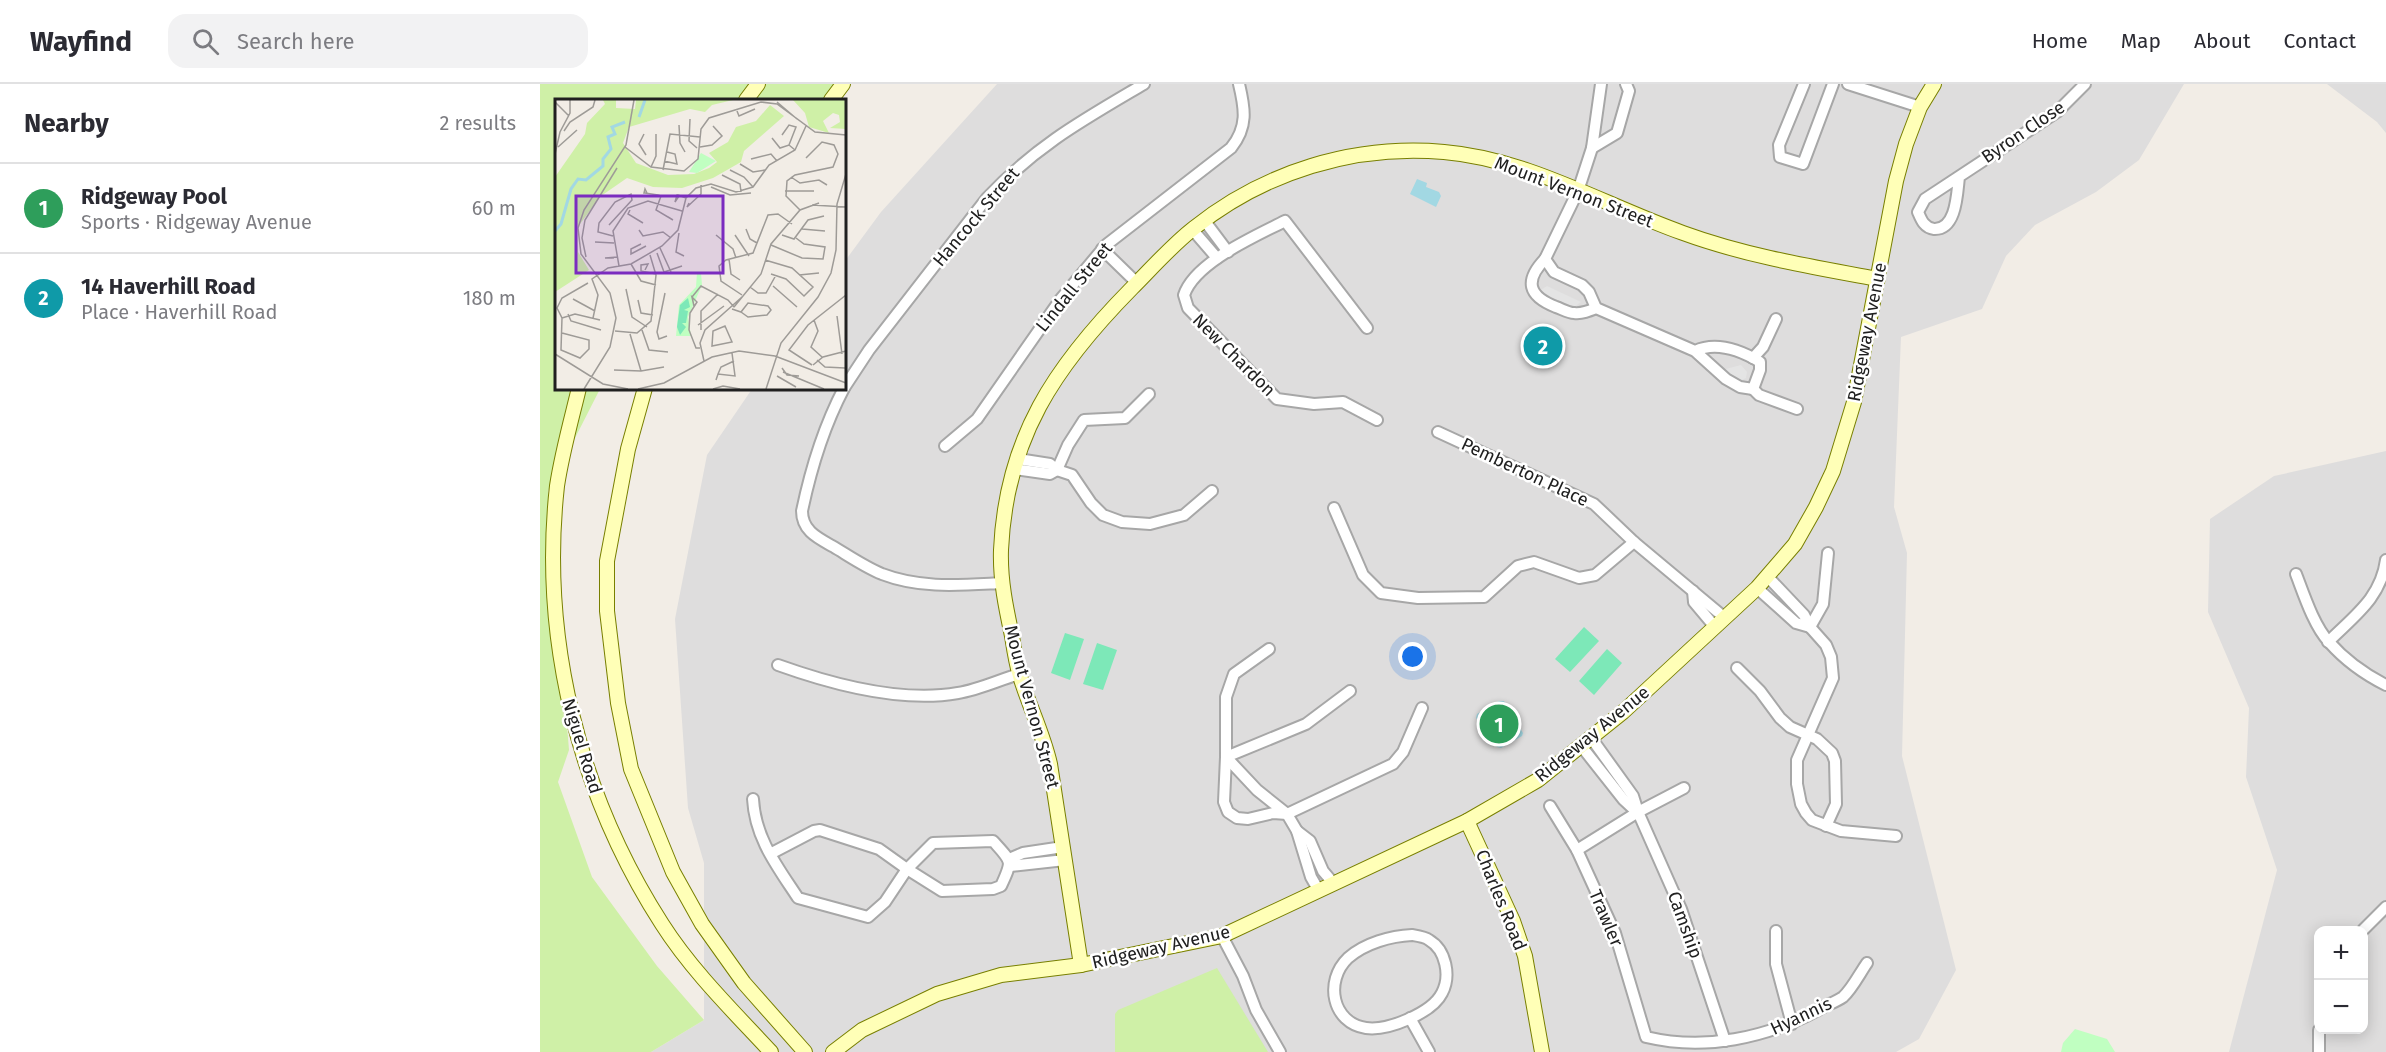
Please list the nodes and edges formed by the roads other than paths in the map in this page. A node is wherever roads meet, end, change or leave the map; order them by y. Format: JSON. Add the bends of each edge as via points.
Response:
{"nodes":[{"id":1,"x":758,"y":84,"type":"edge"},
{"id":2,"x":843,"y":84,"type":"edge"},
{"id":3,"x":1144,"y":84,"type":"edge"},
{"id":4,"x":1239,"y":84,"type":"edge"},
{"id":5,"x":1602,"y":84,"type":"edge"},
{"id":6,"x":1626,"y":84,"type":"edge"},
{"id":7,"x":1804,"y":84,"type":"edge"},
{"id":8,"x":1833,"y":84,"type":"edge"},
{"id":9,"x":1848,"y":84,"type":"edge"},
{"id":10,"x":1934,"y":84,"type":"edge"},
{"id":11,"x":2085,"y":84,"type":"edge"},
{"id":12,"x":747,"y":99,"type":"edge"},
{"id":13,"x":832,"y":99,"type":"edge"},
{"id":14,"x":1920,"y":107,"type":"junction"},
{"id":15,"x":1592,"y":148,"type":"junction"},
{"id":16,"x":1959,"y":177,"type":"junction"},
{"id":17,"x":1578,"y":191,"type":"junction"},
{"id":18,"x":1204,"y":220,"type":"junction"},
{"id":19,"x":1192,"y":229,"type":"junction"},
{"id":20,"x":1102,"y":249,"type":"junction"},
{"id":21,"x":1228,"y":252,"type":"junction"},
{"id":22,"x":1217,"y":258,"type":"junction"},
{"id":23,"x":1545,"y":259,"type":"junction"},
{"id":24,"x":1878,"y":279,"type":"junction"},
{"id":25,"x":1137,"y":283,"type":"junction"},
{"id":26,"x":1596,"y":308,"type":"junction"},
{"id":27,"x":1776,"y":319,"type":"dead end"},
{"id":28,"x":1367,"y":328,"type":"dead end"},
{"id":29,"x":1695,"y":351,"type":"junction"},
{"id":30,"x":1753,"y":358,"type":"junction"},
{"id":31,"x":846,"y":385,"type":"edge"},
{"id":32,"x":1753,"y":389,"type":"junction"},
{"id":33,"x":579,"y":390,"type":"edge"},
{"id":34,"x":644,"y":390,"type":"edge"},
{"id":35,"x":843,"y":390,"type":"edge"},
{"id":36,"x":1149,"y":394,"type":"dead end"},
{"id":37,"x":1797,"y":409,"type":"dead end"},
{"id":38,"x":1377,"y":420,"type":"dead end"},
{"id":39,"x":1438,"y":432,"type":"dead end"},
{"id":40,"x":945,"y":447,"type":"dead end"},
{"id":41,"x":1016,"y":464,"type":"junction"},
{"id":42,"x":1057,"y":470,"type":"junction"},
{"id":43,"x":1212,"y":491,"type":"dead end"},
{"id":44,"x":1334,"y":508,"type":"dead end"},
{"id":45,"x":1634,"y":542,"type":"junction"},
{"id":46,"x":1828,"y":553,"type":"dead end"},
{"id":47,"x":2386,"y":560,"type":"edge"},
{"id":48,"x":2296,"y":574,"type":"dead end"},
{"id":49,"x":1767,"y":576,"type":"junction"},
{"id":50,"x":1002,"y":583,"type":"junction"},
{"id":51,"x":1757,"y":588,"type":"junction"},
{"id":52,"x":1720,"y":623,"type":"junction"},
{"id":53,"x":1810,"y":627,"type":"junction"},
{"id":54,"x":2328,"y":642,"type":"junction"},
{"id":55,"x":1269,"y":650,"type":"dead end"},
{"id":56,"x":778,"y":665,"type":"dead end"},
{"id":57,"x":1737,"y":668,"type":"dead end"},
{"id":58,"x":1019,"y":674,"type":"junction"},
{"id":59,"x":2386,"y":685,"type":"edge"},
{"id":60,"x":1350,"y":691,"type":"dead end"},
{"id":61,"x":1422,"y":708,"type":"dead end"},
{"id":62,"x":1808,"y":736,"type":"junction"},
{"id":63,"x":1587,"y":743,"type":"junction"},
{"id":64,"x":1226,"y":757,"type":"junction"},
{"id":65,"x":1684,"y":788,"type":"dead end"},
{"id":66,"x":753,"y":799,"type":"dead end"},
{"id":67,"x":1550,"y":806,"type":"dead end"},
{"id":68,"x":1638,"y":812,"type":"junction"},
{"id":69,"x":1287,"y":814,"type":"junction"},
{"id":70,"x":1467,"y":820,"type":"junction"},
{"id":71,"x":1826,"y":826,"type":"junction"},
{"id":72,"x":1297,"y":831,"type":"junction"},
{"id":73,"x":1896,"y":836,"type":"dead end"},
{"id":74,"x":1577,"y":850,"type":"junction"},
{"id":75,"x":1064,"y":853,"type":"junction"},
{"id":76,"x":770,"y":854,"type":"junction"},
{"id":77,"x":1010,"y":862,"type":"junction"},
{"id":78,"x":907,"y":870,"type":"junction"},
{"id":79,"x":1334,"y":884,"type":"junction"},
{"id":80,"x":1319,"y":891,"type":"junction"},
{"id":81,"x":2386,"y":907,"type":"edge"},
{"id":82,"x":2367,"y":926,"type":"edge"},
{"id":83,"x":1776,"y":931,"type":"dead end"},
{"id":84,"x":1222,"y":936,"type":"junction"},
{"id":85,"x":1867,"y":963,"type":"dead end"},
{"id":86,"x":1081,"y":965,"type":"junction"},
{"id":87,"x":1410,"y":1018,"type":"junction"},
{"id":88,"x":1792,"y":1024,"type":"junction"},
{"id":89,"x":2319,"y":1034,"type":"edge"},
{"id":90,"x":1646,"y":1037,"type":"joint"},
{"id":91,"x":1725,"y":1041,"type":"junction"},
{"id":92,"x":771,"y":1052,"type":"edge"},
{"id":93,"x":805,"y":1052,"type":"edge"},
{"id":94,"x":833,"y":1052,"type":"edge"},
{"id":95,"x":1280,"y":1052,"type":"edge"},
{"id":96,"x":1429,"y":1052,"type":"edge"},
{"id":97,"x":1542,"y":1052,"type":"edge"},
{"id":98,"x":2319,"y":1052,"type":"edge"}],
"edges":[{"from":1,"to":12,"type":"street"},
{"from":2,"to":13,"type":"street"},
{"from":3,"to":31,"type":"street","name":"Hancock Street","via":[[1058,135],[1007,177],[869,350]]},
{"from":4,"to":20,"type":"street","name":"Lindall Street","via":[[1244,123],[1231,148]]},
{"from":5,"to":15,"type":"street"},
{"from":6,"to":15,"type":"street","via":[[1629,91],[1617,133]]},
{"from":7,"to":8,"type":"street","via":[[1779,145],[1780,157],[1803,164]]},
{"from":9,"to":14,"type":"street"},
{"from":10,"to":14,"type":"street","name":"Ridgeway Avenue"},
{"from":11,"to":16,"type":"street","name":"Byron Close","via":[[2057,112]]},
{"from":14,"to":24,"type":"street","name":"Ridgeway Avenue","via":[[1896,181]]},
{"from":15,"to":17,"type":"street"},
{"from":16,"to":16,"type":"street","name":"Byron Close","via":[[1931,194],[1920,206],[1918,212],[1927,227],[1942,227],[1951,218]]},
{"from":17,"to":18,"type":"street","name":"Mount Vernon Street","via":[[1480,157],[1442,152],[1384,152],[1300,169],[1255,188]]},
{"from":17,"to":23,"type":"street"},
{"from":17,"to":24,"type":"street","name":"Mount Vernon Street","via":[[1648,221],[1717,244]]},
{"from":18,"to":19,"type":"street","name":"Mount Vernon Street"},
{"from":18,"to":21,"type":"street"},
{"from":19,"to":22,"type":"street"},
{"from":19,"to":25,"type":"street","name":"Mount Vernon Street"},
{"from":20,"to":25,"type":"street"},
{"from":20,"to":40,"type":"street","name":"Lindall Street","via":[[1060,300],[977,419]]},
{"from":21,"to":22,"type":"street","name":"New Chardon"},
{"from":21,"to":28,"type":"street","name":"New Chardon","via":[[1285,221]]},
{"from":22,"to":38,"type":"street","name":"New Chardon","via":[[1186,289],[1185,302],[1277,399],[1314,404],[1343,402]]},
{"from":23,"to":26,"type":"street","via":[[1554,272],[1582,285]]},
{"from":23,"to":26,"type":"street","via":[[1532,278],[1535,296],[1572,313]]},
{"from":24,"to":49,"type":"street","name":"Ridgeway Avenue","via":[[1854,402],[1833,471],[1795,544]]},
{"from":25,"to":41,"type":"street","name":"Mount Vernon Street","via":[[1097,323],[1061,369],[1032,419]]},
{"from":26,"to":29,"type":"street"},
{"from":27,"to":30,"type":"street","via":[[1763,347]]},
{"from":29,"to":30,"type":"street","via":[[1723,347]]},
{"from":29,"to":32,"type":"street","via":[[1726,379]]},
{"from":30,"to":32,"type":"street","via":[[1760,362],[1760,370]]},
{"from":32,"to":37,"type":"street"},
{"from":33,"to":92,"type":"street","name":"Niguel Road","via":[[557,487],[552,610],[561,678],[579,744],[629,869],[663,925],[707,984]]},
{"from":34,"to":93,"type":"street","via":[[628,449],[607,561],[618,703],[631,768],[672,872],[702,924],[744,983]]},
{"from":35,"to":50,"type":"street","name":"Hancock Street","via":[[814,459],[802,511],[805,525],[813,535],[901,580],[941,585]]},
{"from":36,"to":42,"type":"street","via":[[1125,418],[1084,420]]},
{"from":39,"to":45,"type":"street","name":"Pemberton Place","via":[[1594,504]]},
{"from":41,"to":42,"type":"street","via":[[1050,474]]},
{"from":41,"to":50,"type":"street","name":"Mount Vernon Street","via":[[1003,525]]},
{"from":42,"to":43,"type":"street","via":[[1071,475],[1103,515],[1122,522],[1150,524],[1184,514]]},
{"from":44,"to":45,"type":"street","via":[[1363,575],[1381,593],[1418,598],[1484,597],[1518,566],[1534,562],[1579,578],[1595,575]]},
{"from":45,"to":52,"type":"street","name":"Pemberton Place","via":[[1693,591],[1705,618]]},
{"from":46,"to":53,"type":"street","via":[[1823,604]]},
{"from":47,"to":54,"type":"street","via":[[2376,593]]},
{"from":48,"to":54,"type":"street"},
{"from":49,"to":51,"type":"street","name":"Ridgeway Avenue"},
{"from":49,"to":53,"type":"street","via":[[1804,615]]},
{"from":50,"to":58,"type":"street","name":"Mount Vernon Street"},
{"from":51,"to":52,"type":"street","name":"Ridgeway Avenue"},
{"from":51,"to":53,"type":"street","via":[[1796,623]]},
{"from":52,"to":63,"type":"street","name":"Ridgeway Avenue"},
{"from":53,"to":62,"type":"street","via":[[1826,645],[1833,678]]},
{"from":54,"to":59,"type":"street","via":[[2371,678]]},
{"from":55,"to":64,"type":"street","via":[[1234,674],[1226,697]]},
{"from":56,"to":58,"type":"street","via":[[825,682],[923,696],[959,693]]},
{"from":57,"to":62,"type":"street","via":[[1790,728]]},
{"from":58,"to":75,"type":"street","name":"Mount Vernon Street","via":[[1050,764]]},
{"from":60,"to":64,"type":"street","via":[[1306,724]]},
{"from":61,"to":69,"type":"street","via":[[1406,746],[1393,764]]},
{"from":62,"to":71,"type":"street","via":[[1797,760],[1799,795],[1812,820]]},
{"from":62,"to":71,"type":"street","via":[[1827,747],[1835,761],[1836,804]]},
{"from":63,"to":68,"type":"street","name":"Camship","via":[[1623,799]]},
{"from":63,"to":70,"type":"street","name":"Ridgeway Avenue","via":[[1538,780]]},
{"from":64,"to":69,"type":"street"},
{"from":64,"to":69,"type":"street","via":[[1224,802],[1228,812],[1237,819]]},
{"from":65,"to":68,"type":"street"},
{"from":66,"to":76,"type":"street","via":[[754,821]]},
{"from":67,"to":74,"type":"street","name":"Trawler"},
{"from":68,"to":74,"type":"street"},
{"from":68,"to":91,"type":"street","name":"Camship","via":[[1681,909]]},
{"from":69,"to":72,"type":"street"},
{"from":70,"to":79,"type":"street","name":"Ridgeway Avenue"},
{"from":70,"to":97,"type":"street","name":"Charles Road","via":[[1525,956]]},
{"from":71,"to":73,"type":"street"},
{"from":72,"to":79,"type":"street","via":[[1310,841],[1323,871]]},
{"from":72,"to":80,"type":"street"},
{"from":74,"to":90,"type":"street","name":"Trawler","via":[[1615,933]]},
{"from":75,"to":77,"type":"street"},
{"from":75,"to":86,"type":"street","name":"Mount Vernon Street"},
{"from":76,"to":78,"type":"street","via":[[820,830],[879,849]]},
{"from":76,"to":78,"type":"street","via":[[798,898],[868,917],[885,902]]},
{"from":77,"to":78,"type":"street","via":[[993,842],[933,843]]},
{"from":77,"to":78,"type":"street","via":[[1001,886],[993,889],[942,891]]},
{"from":79,"to":80,"type":"street","name":"Ridgeway Avenue"},
{"from":80,"to":84,"type":"street","name":"Ridgeway Avenue"},
{"from":81,"to":82,"type":"street"},
{"from":83,"to":88,"type":"street","via":[[1776,964]]},
{"from":84,"to":86,"type":"street","name":"Ridgeway Avenue"},
{"from":84,"to":95,"type":"street","via":[[1256,1011]]},
{"from":85,"to":88,"type":"street","name":"Hyannis","via":[[1844,996]]},
{"from":86,"to":94,"type":"street","name":"Ridgeway Avenue","via":[[1001,975],[937,994],[862,1030]]},
{"from":87,"to":87,"type":"street","via":[[1374,1029],[1356,1026],[1342,1016],[1334,1000],[1334,983],[1349,958],[1396,936],[1412,935],[1436,945],[1446,969],[1442,994]]},
{"from":87,"to":96,"type":"street"},
{"from":88,"to":91,"type":"street","name":"Hyannis"},
{"from":89,"to":98,"type":"street"},
{"from":90,"to":91,"type":"street","name":"Hyannis","via":[[1669,1043]]}]}
